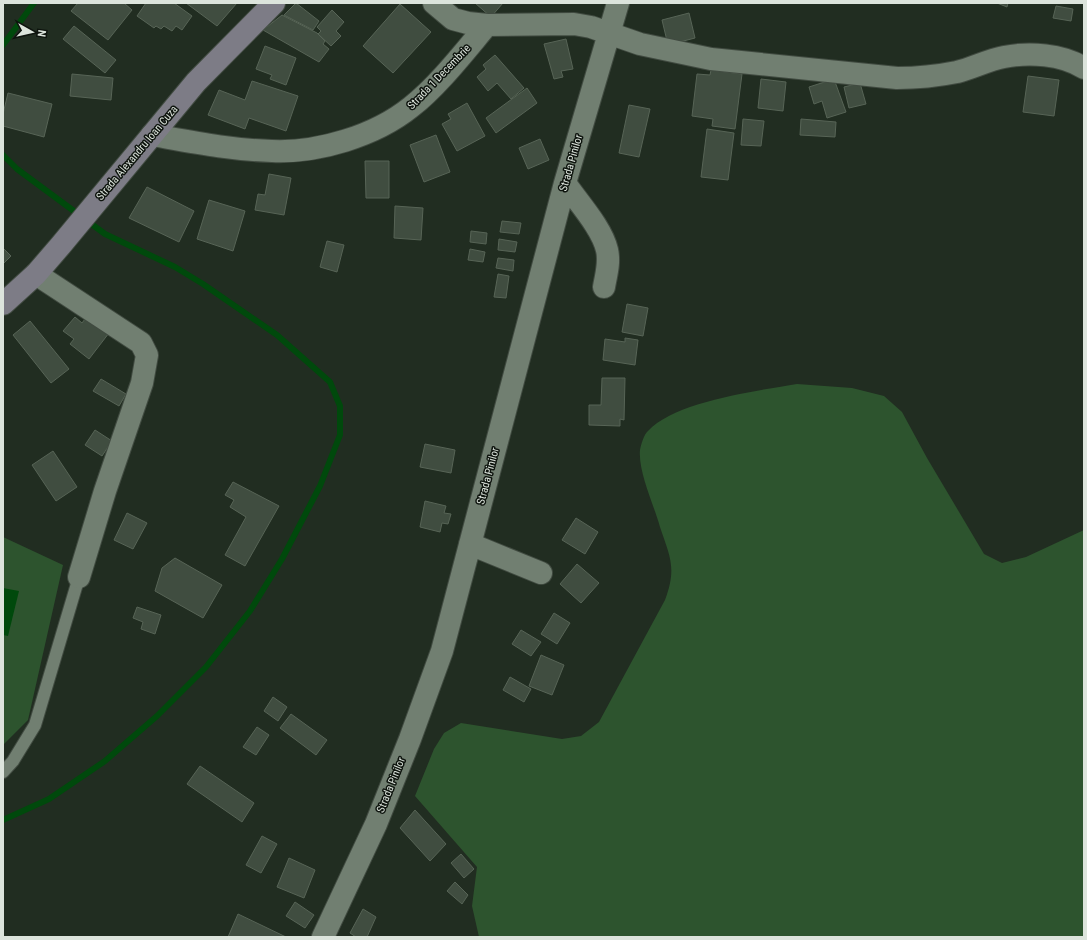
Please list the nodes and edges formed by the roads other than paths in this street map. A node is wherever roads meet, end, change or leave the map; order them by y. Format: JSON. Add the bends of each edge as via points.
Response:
{"nodes":[{"id":1,"x":274,"y":3,"type":"edge"},
{"id":2,"x":434,"y":3,"type":"edge"},
{"id":3,"x":618,"y":3,"type":"edge"},
{"id":4,"x":487,"y":25,"type":"junction"},
{"id":5,"x":609,"y":33,"type":"junction"},
{"id":6,"x":1084,"y":68,"type":"edge"},
{"id":7,"x":152,"y":135,"type":"junction"},
{"id":8,"x":565,"y":183,"type":"junction"},
{"id":9,"x":36,"y":274,"type":"junction"},
{"id":10,"x":604,"y":287,"type":"dead end"},
{"id":11,"x":3,"y":304,"type":"edge"},
{"id":12,"x":470,"y":544,"type":"junction"},
{"id":13,"x":541,"y":573,"type":"dead end"},
{"id":14,"x":79,"y":577,"type":"joint"},
{"id":15,"x":3,"y":772,"type":"edge"},
{"id":16,"x":323,"y":937,"type":"edge"}],
"edges":[{"from":1,"to":7,"type":"main road","name":"Strada Alexandru Ioan Cuza","via":[[201,77]]},
{"from":2,"to":4,"type":"street","via":[[453,19]]},
{"from":3,"to":5,"type":"street","name":"Strada Pinilor"},
{"from":4,"to":5,"type":"street","via":[[574,24]]},
{"from":4,"to":7,"type":"street","name":"Strada 1 Decembrie","via":[[412,107],[382,127],[343,141],[274,152],[213,146]]},
{"from":5,"to":6,"type":"street","via":[[640,44],[711,59],[897,78],[932,77],[1011,56],[1038,55],[1059,58]]},
{"from":5,"to":8,"type":"street","name":"Strada Pinilor"},
{"from":7,"to":9,"type":"main road","name":"Strada Alexandru Ioan Cuza"},
{"from":8,"to":10,"type":"street","via":[[604,238],[608,266]]},
{"from":8,"to":12,"type":"street","name":"Strada Pinilor"},
{"from":9,"to":11,"type":"main road","name":"Strada Alexandru Ioan Cuza"},
{"from":9,"to":14,"type":"street","via":[[141,343],[147,355],[142,383]]},
{"from":12,"to":13,"type":"street"},
{"from":12,"to":16,"type":"street","name":"Strada Pinilor","via":[[442,650],[410,739],[376,824]]},
{"from":14,"to":15,"type":"lane","via":[[35,725],[13,761]]}]}
